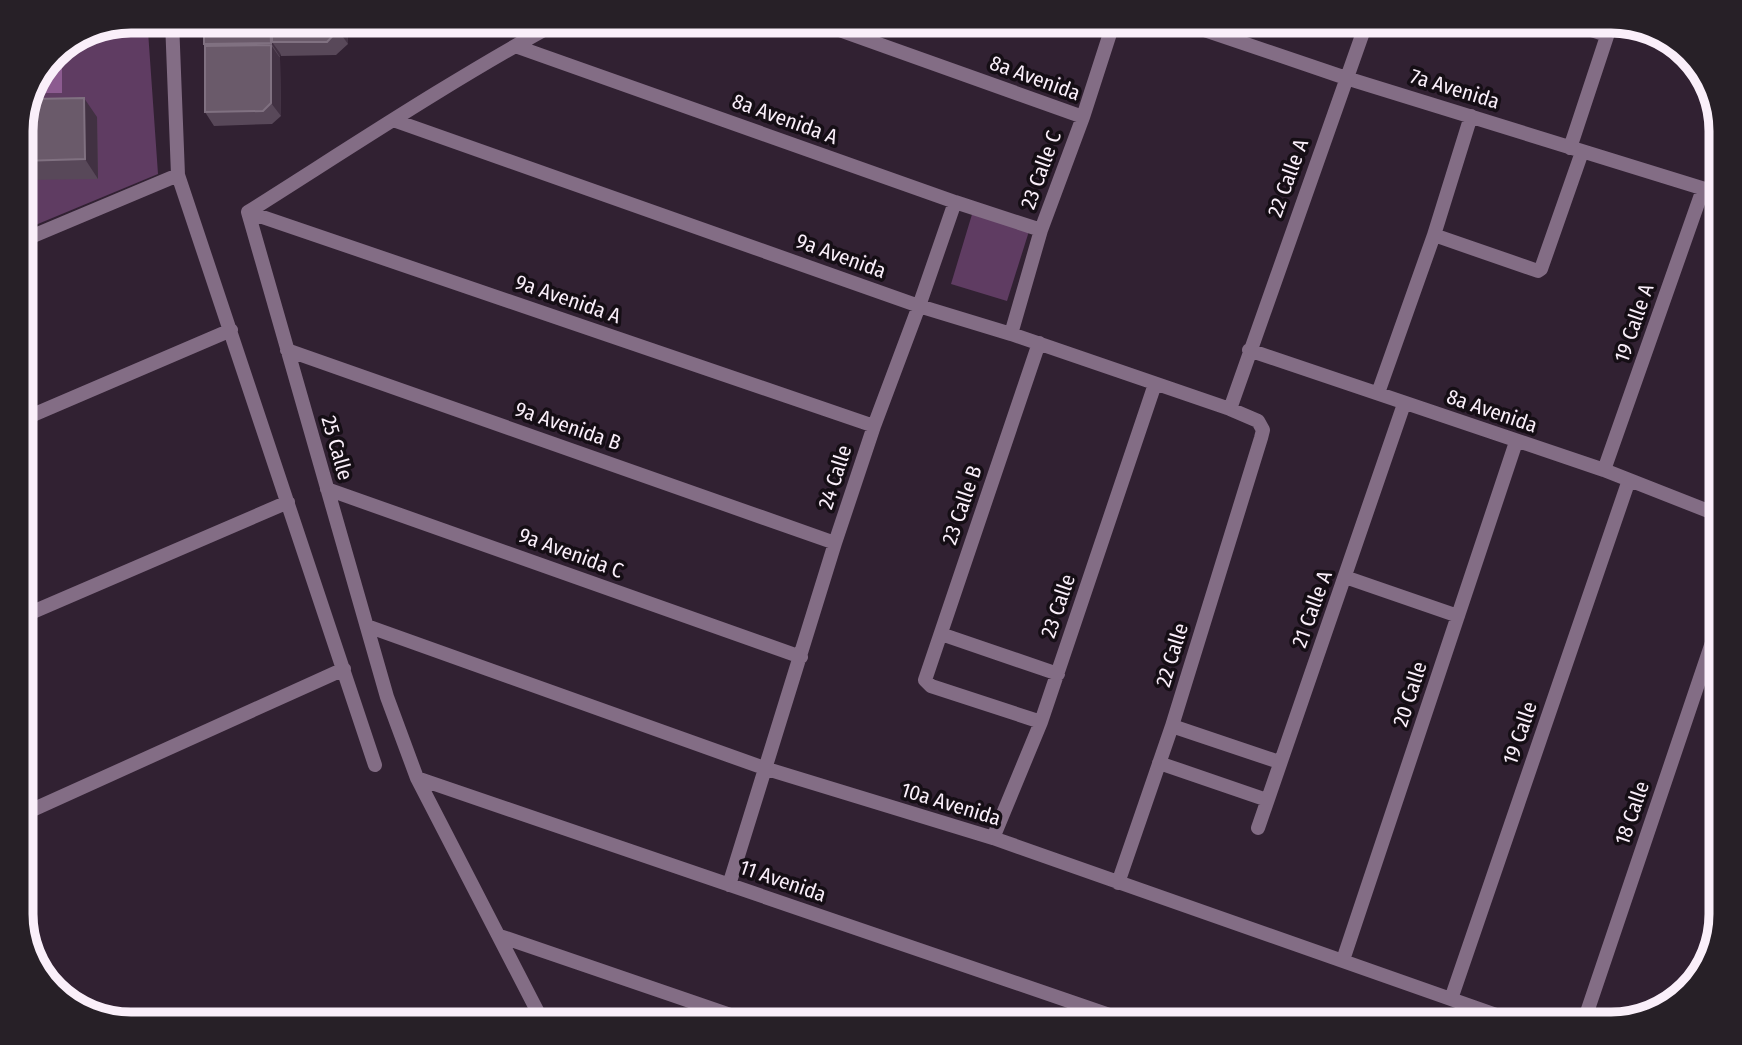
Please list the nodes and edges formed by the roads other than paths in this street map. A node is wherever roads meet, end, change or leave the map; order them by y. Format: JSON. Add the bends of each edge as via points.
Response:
{"nodes":[{"id":1,"x":172,"y":33,"type":"edge"},
{"id":2,"x":538,"y":33,"type":"edge"},
{"id":3,"x":848,"y":33,"type":"edge"},
{"id":4,"x":1110,"y":33,"type":"edge"},
{"id":5,"x":1213,"y":33,"type":"edge"},
{"id":6,"x":1363,"y":33,"type":"edge"},
{"id":7,"x":1609,"y":33,"type":"edge"},
{"id":8,"x":514,"y":46,"type":"junction"},
{"id":9,"x":1346,"y":78,"type":"junction"},
{"id":10,"x":1471,"y":116,"type":"junction"},
{"id":11,"x":1083,"y":117,"type":"junction"},
{"id":12,"x":393,"y":120,"type":"junction"},
{"id":13,"x":1576,"y":150,"type":"junction"},
{"id":14,"x":178,"y":175,"type":"junction"},
{"id":15,"x":1703,"y":189,"type":"junction"},
{"id":16,"x":1709,"y":191,"type":"edge"},
{"id":17,"x":955,"y":202,"type":"junction"},
{"id":18,"x":248,"y":212,"type":"junction"},
{"id":19,"x":1041,"y":230,"type":"junction"},
{"id":20,"x":1434,"y":235,"type":"junction"},
{"id":21,"x":33,"y":236,"type":"edge"},
{"id":22,"x":919,"y":306,"type":"junction"},
{"id":23,"x":231,"y":330,"type":"junction"},
{"id":24,"x":1011,"y":334,"type":"junction"},
{"id":25,"x":1039,"y":343,"type":"junction"},
{"id":26,"x":287,"y":350,"type":"junction"},
{"id":27,"x":1249,"y":350,"type":"junction"},
{"id":28,"x":1155,"y":384,"type":"junction"},
{"id":29,"x":1378,"y":393,"type":"junction"},
{"id":30,"x":1404,"y":404,"type":"junction"},
{"id":31,"x":1230,"y":409,"type":"junction"},
{"id":32,"x":33,"y":415,"type":"edge"},
{"id":33,"x":874,"y":426,"type":"junction"},
{"id":34,"x":1261,"y":438,"type":"joint"},
{"id":35,"x":1516,"y":442,"type":"junction"},
{"id":36,"x":1604,"y":470,"type":"junction"},
{"id":37,"x":1629,"y":480,"type":"junction"},
{"id":38,"x":327,"y":489,"type":"junction"},
{"id":39,"x":288,"y":502,"type":"junction"},
{"id":40,"x":1709,"y":511,"type":"edge"},
{"id":41,"x":835,"y":543,"type":"junction"},
{"id":42,"x":1345,"y":577,"type":"junction"},
{"id":43,"x":33,"y":612,"type":"edge"},
{"id":44,"x":1458,"y":616,"type":"junction"},
{"id":45,"x":367,"y":626,"type":"junction"},
{"id":46,"x":941,"y":634,"type":"junction"},
{"id":47,"x":1709,"y":651,"type":"edge"},
{"id":48,"x":801,"y":657,"type":"junction"},
{"id":49,"x":344,"y":669,"type":"junction"},
{"id":50,"x":1058,"y":674,"type":"junction"},
{"id":51,"x":1041,"y":722,"type":"junction"},
{"id":52,"x":1172,"y":726,"type":"junction"},
{"id":53,"x":1279,"y":762,"type":"junction"},
{"id":54,"x":1159,"y":763,"type":"junction"},
{"id":55,"x":375,"y":765,"type":"dead end"},
{"id":56,"x":764,"y":768,"type":"junction"},
{"id":57,"x":417,"y":778,"type":"junction"},
{"id":58,"x":1267,"y":800,"type":"junction"},
{"id":59,"x":33,"y":810,"type":"edge"},
{"id":60,"x":1258,"y":828,"type":"dead end"},
{"id":61,"x":993,"y":838,"type":"junction"},
{"id":62,"x":1118,"y":883,"type":"junction"},
{"id":63,"x":730,"y":885,"type":"junction"},
{"id":64,"x":500,"y":936,"type":"junction"},
{"id":65,"x":1343,"y":960,"type":"junction"},
{"id":66,"x":1451,"y":999,"type":"junction"},
{"id":67,"x":538,"y":1012,"type":"edge"},
{"id":68,"x":722,"y":1012,"type":"edge"},
{"id":69,"x":1101,"y":1012,"type":"edge"},
{"id":70,"x":1488,"y":1012,"type":"edge"},
{"id":71,"x":1587,"y":1012,"type":"edge"}],
"edges":[{"from":1,"to":14,"type":"street"},
{"from":2,"to":8,"type":"street"},
{"from":3,"to":11,"type":"street","name":"8a Avenida"},
{"from":4,"to":11,"type":"street","name":"23 Calle C"},
{"from":5,"to":9,"type":"street","name":"7a Avenida"},
{"from":6,"to":9,"type":"street","name":"22 Calle A"},
{"from":7,"to":13,"type":"street"},
{"from":8,"to":12,"type":"street"},
{"from":8,"to":17,"type":"street","name":"8a Avenida A"},
{"from":9,"to":10,"type":"street","name":"7a Avenida"},
{"from":9,"to":27,"type":"street","name":"22 Calle A"},
{"from":10,"to":13,"type":"street","name":"7a Avenida"},
{"from":10,"to":20,"type":"street"},
{"from":11,"to":19,"type":"street","name":"23 Calle C"},
{"from":12,"to":18,"type":"street"},
{"from":12,"to":22,"type":"street","name":"9a Avenida"},
{"from":13,"to":15,"type":"street","name":"7a Avenida"},
{"from":13,"to":20,"type":"street","via":[[1538,271]]},
{"from":14,"to":21,"type":"street"},
{"from":14,"to":23,"type":"street"},
{"from":15,"to":16,"type":"street","name":"7a Avenida"},
{"from":15,"to":36,"type":"street","name":"19 Calle A"},
{"from":17,"to":19,"type":"street","name":"8a Avenida A"},
{"from":17,"to":22,"type":"street","name":"24 Calle"},
{"from":18,"to":26,"type":"street","name":"25 Calle"},
{"from":18,"to":33,"type":"street","name":"9a Avenida A"},
{"from":19,"to":24,"type":"street","name":"23 Calle C"},
{"from":20,"to":29,"type":"street"},
{"from":22,"to":24,"type":"street","name":"9a Avenida"},
{"from":22,"to":33,"type":"street","name":"24 Calle"},
{"from":23,"to":32,"type":"street"},
{"from":23,"to":39,"type":"street"},
{"from":24,"to":25,"type":"street","name":"9a Avenida"},
{"from":25,"to":28,"type":"street","name":"9a Avenida"},
{"from":25,"to":46,"type":"street","name":"23 Calle B"},
{"from":26,"to":38,"type":"street","name":"25 Calle"},
{"from":26,"to":41,"type":"street","name":"9a Avenida B"},
{"from":27,"to":29,"type":"street","name":"8a Avenida"},
{"from":27,"to":31,"type":"street","name":"22 Calle A"},
{"from":28,"to":31,"type":"street","name":"9a Avenida"},
{"from":28,"to":50,"type":"street","name":"23 Calle"},
{"from":29,"to":30,"type":"street","name":"8a Avenida"},
{"from":30,"to":35,"type":"street","name":"8a Avenida"},
{"from":30,"to":42,"type":"street","name":"21 Calle A"},
{"from":31,"to":34,"type":"street","name":"9a Avenida","via":[[1258,421]]},
{"from":33,"to":41,"type":"street","name":"24 Calle"},
{"from":34,"to":52,"type":"street","name":"22 Calle"},
{"from":35,"to":36,"type":"street","name":"8a Avenida"},
{"from":35,"to":44,"type":"street","name":"20 Calle"},
{"from":36,"to":37,"type":"street","name":"8a Avenida"},
{"from":37,"to":40,"type":"street","name":"8a Avenida"},
{"from":37,"to":66,"type":"street","name":"19 Calle"},
{"from":38,"to":45,"type":"street","name":"25 Calle"},
{"from":38,"to":48,"type":"street","name":"9a Avenida C"},
{"from":39,"to":43,"type":"street"},
{"from":39,"to":49,"type":"street"},
{"from":41,"to":48,"type":"street","name":"24 Calle"},
{"from":42,"to":44,"type":"street"},
{"from":42,"to":53,"type":"street","name":"21 Calle A"},
{"from":44,"to":65,"type":"street","name":"20 Calle"},
{"from":45,"to":56,"type":"street","name":"10a Avenida"},
{"from":45,"to":57,"type":"street","name":"25 Calle"},
{"from":46,"to":50,"type":"street"},
{"from":46,"to":51,"type":"street","name":"23 Calle B","via":[[925,680],[931,686]]},
{"from":47,"to":71,"type":"street","name":"18 Calle"},
{"from":48,"to":56,"type":"street","name":"24 Calle"},
{"from":49,"to":55,"type":"street"},
{"from":49,"to":59,"type":"street"},
{"from":50,"to":51,"type":"street","name":"23 Calle"},
{"from":51,"to":61,"type":"street","name":"23 Calle"},
{"from":52,"to":53,"type":"street"},
{"from":52,"to":54,"type":"street","name":"22 Calle"},
{"from":53,"to":58,"type":"street","name":"21 Calle A"},
{"from":54,"to":58,"type":"street"},
{"from":54,"to":62,"type":"street","name":"22 Calle"},
{"from":56,"to":61,"type":"street","name":"10a Avenida"},
{"from":56,"to":63,"type":"street","name":"24 Calle"},
{"from":57,"to":63,"type":"street","name":"11 Avenida"},
{"from":57,"to":64,"type":"street","name":"25 Calle"},
{"from":58,"to":60,"type":"street","name":"21 Calle A"},
{"from":61,"to":62,"type":"street","name":"10a Avenida"},
{"from":62,"to":65,"type":"street","name":"10a Avenida"},
{"from":63,"to":69,"type":"street","name":"11 Avenida"},
{"from":64,"to":67,"type":"street","name":"25 Calle"},
{"from":64,"to":68,"type":"street"},
{"from":65,"to":66,"type":"street","name":"10a Avenida"},
{"from":66,"to":70,"type":"street","name":"10a Avenida"}]}
